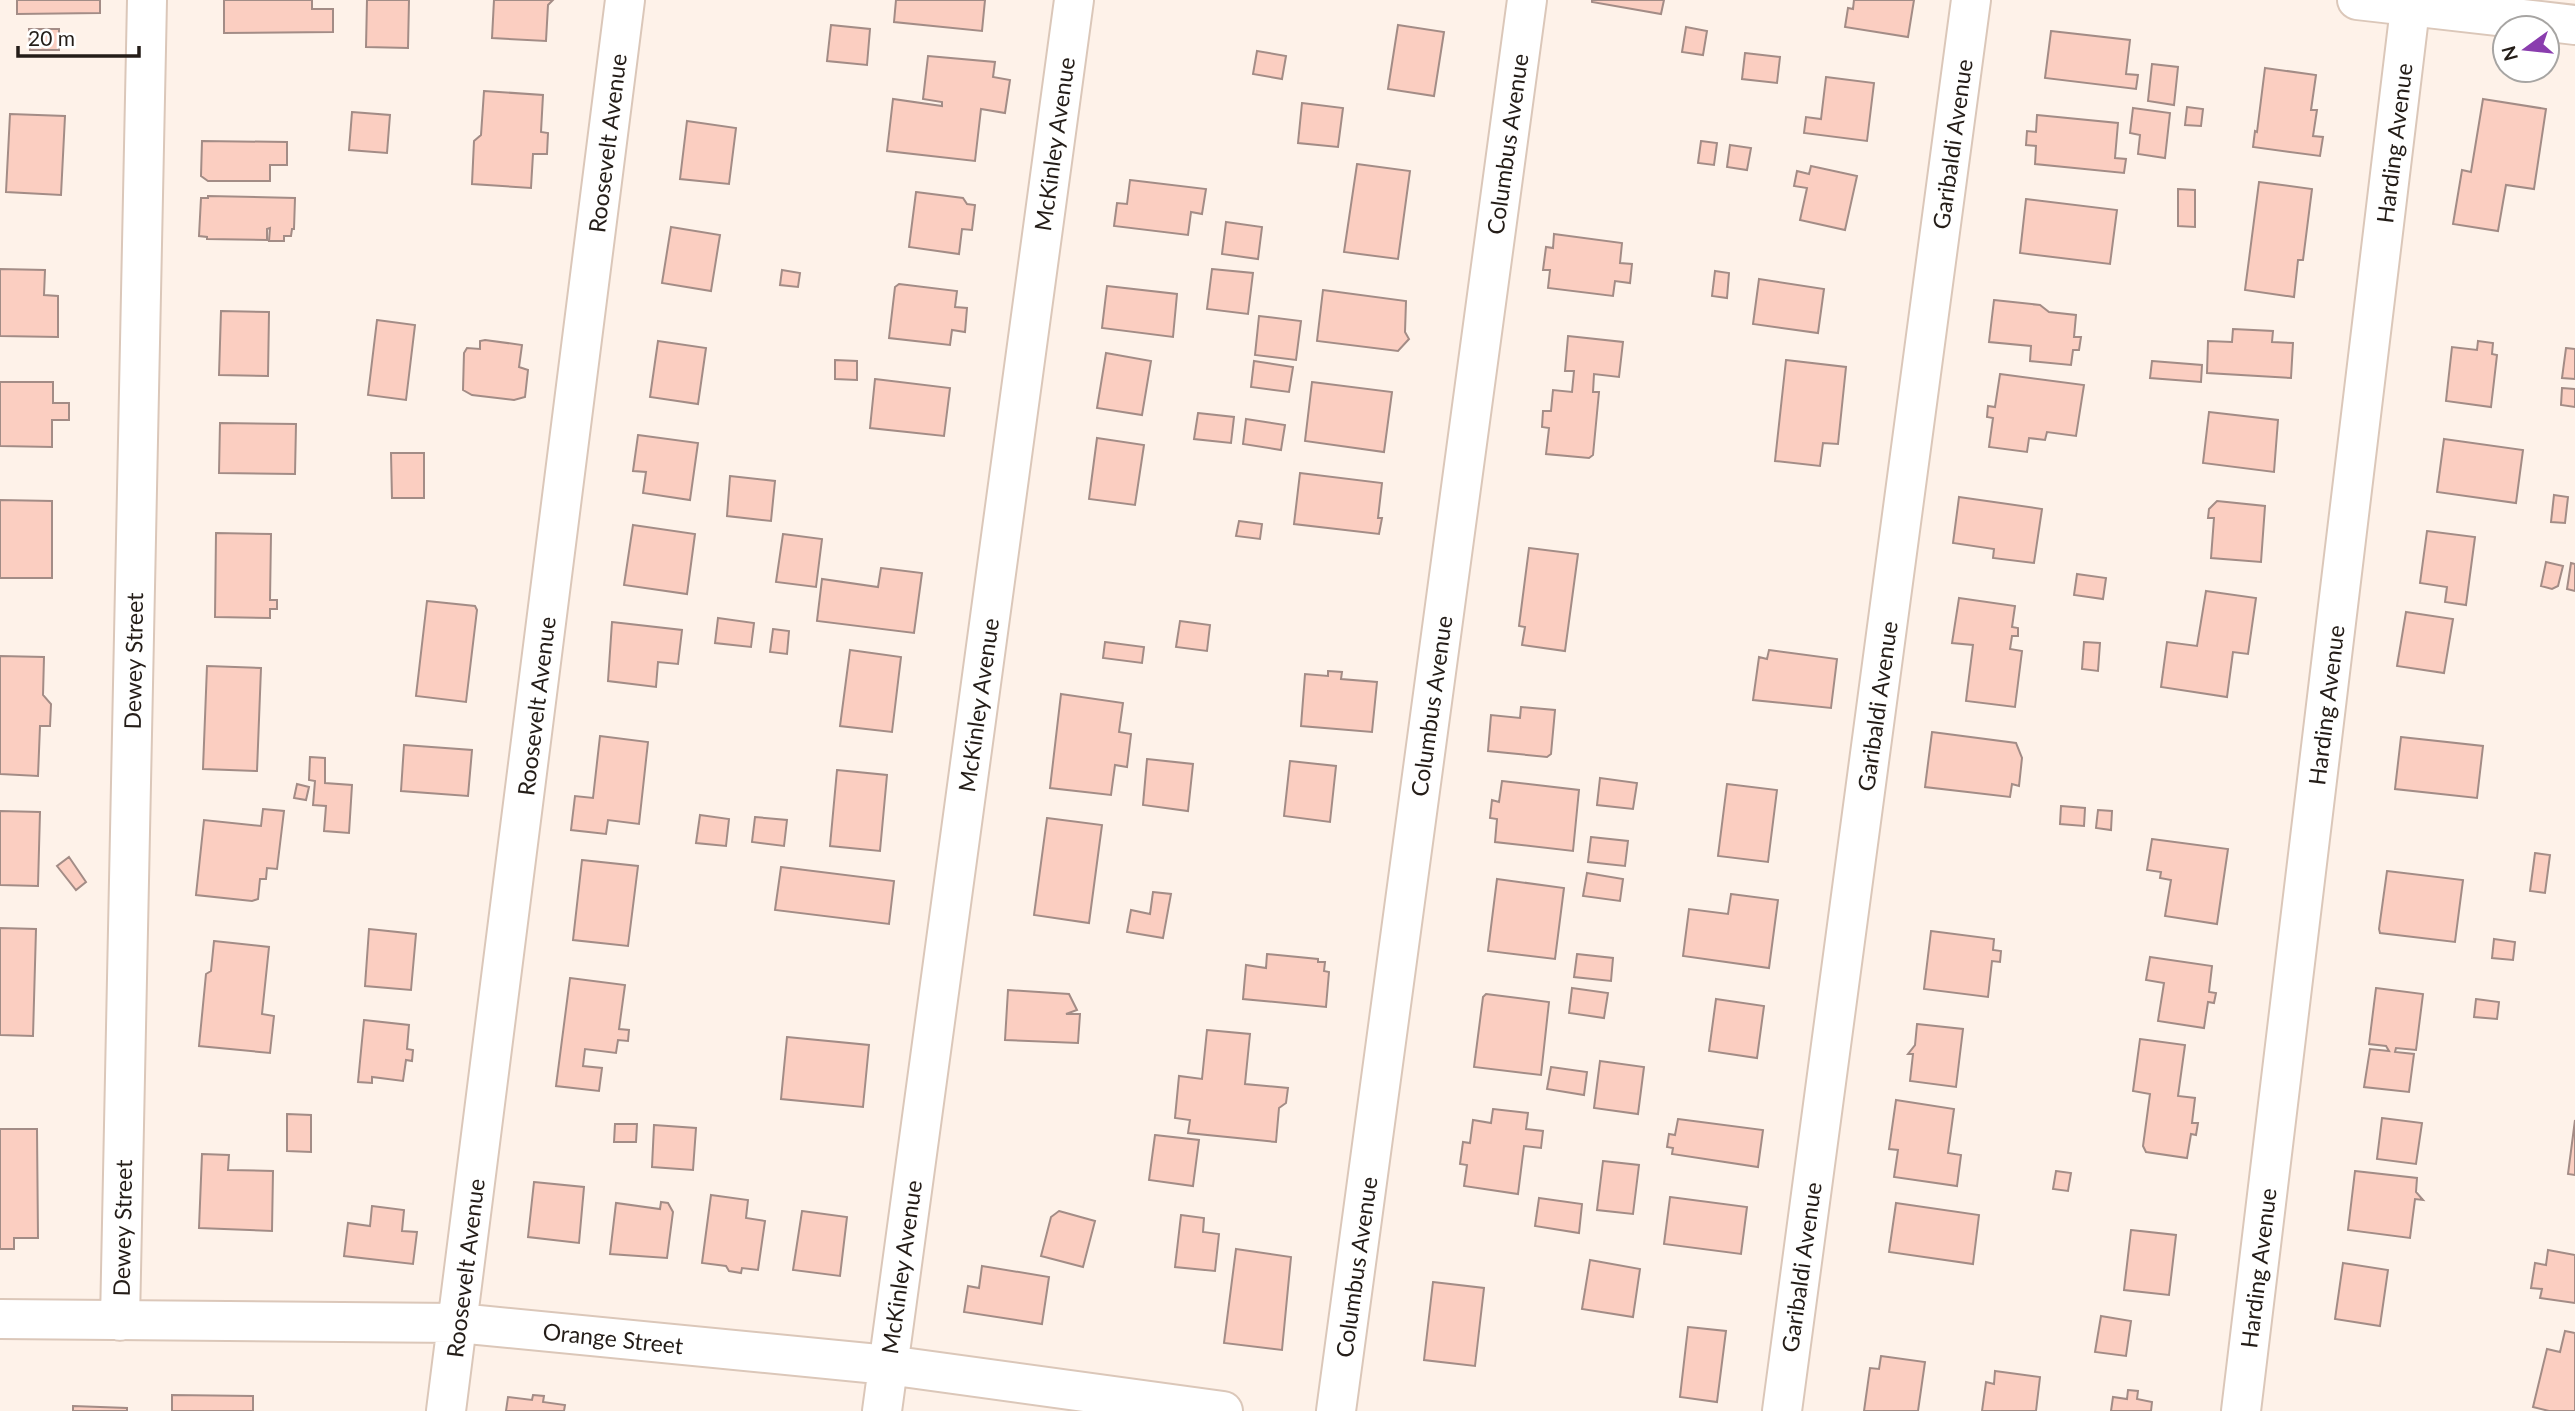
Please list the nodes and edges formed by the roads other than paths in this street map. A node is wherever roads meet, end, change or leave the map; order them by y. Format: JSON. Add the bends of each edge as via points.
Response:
{"nodes":[{"id":1,"x":147,"y":0,"type":"edge"},
{"id":2,"x":625,"y":0,"type":"edge"},
{"id":3,"x":1074,"y":0,"type":"edge"},
{"id":4,"x":1527,"y":0,"type":"edge"},
{"id":5,"x":1971,"y":0,"type":"edge"},
{"id":6,"x":2357,"y":0,"type":"edge"},
{"id":7,"x":2411,"y":4,"type":"edge"},
{"id":8,"x":2575,"y":25,"type":"edge"},
{"id":9,"x":0,"y":1319,"type":"edge"},
{"id":10,"x":120,"y":1321,"type":"junction"},
{"id":11,"x":458,"y":1322,"type":"junction"},
{"id":12,"x":888,"y":1365,"type":"junction"},
{"id":13,"x":446,"y":1411,"type":"edge"},
{"id":14,"x":882,"y":1411,"type":"edge"},
{"id":15,"x":1223,"y":1411,"type":"edge"},
{"id":16,"x":1336,"y":1411,"type":"edge"},
{"id":17,"x":1782,"y":1411,"type":"edge"},
{"id":18,"x":2241,"y":1411,"type":"edge"}],
"edges":[{"from":1,"to":10,"type":"street","name":"Dewey Street"},
{"from":2,"to":11,"type":"street","name":"Roosevelt Avenue"},
{"from":3,"to":12,"type":"street","name":"McKinley Avenue"},
{"from":4,"to":16,"type":"street","name":"Columbus Avenue"},
{"from":5,"to":17,"type":"street","name":"Garibaldi Avenue"},
{"from":6,"to":7,"type":"street"},
{"from":7,"to":8,"type":"street"},
{"from":7,"to":18,"type":"street","name":"Harding Avenue"},
{"from":9,"to":10,"type":"street","name":"Orange Street"},
{"from":10,"to":11,"type":"street","name":"Orange Street"},
{"from":11,"to":12,"type":"street","name":"Orange Street"},
{"from":11,"to":13,"type":"street","name":"Roosevelt Avenue"},
{"from":12,"to":14,"type":"street","name":"McKinley Avenue"},
{"from":12,"to":15,"type":"street","name":"Orange Street"}]}
